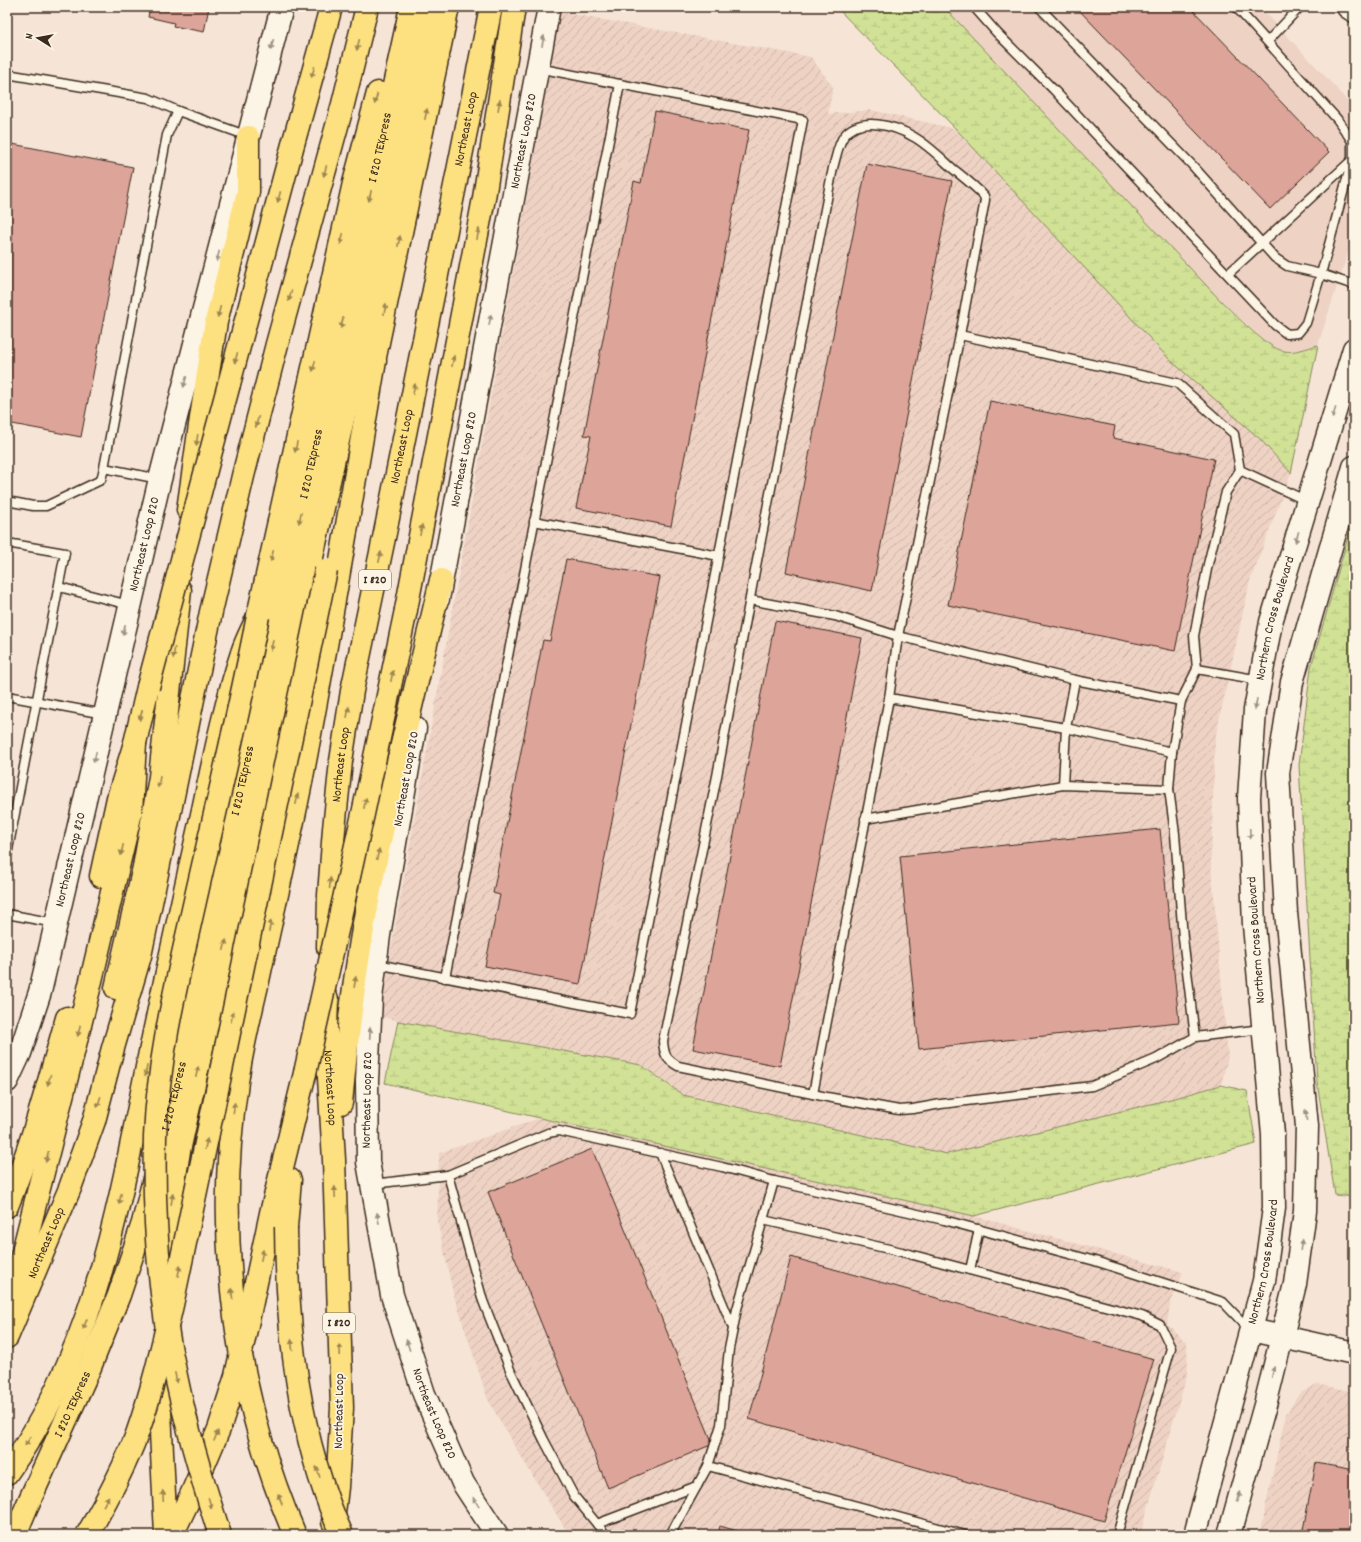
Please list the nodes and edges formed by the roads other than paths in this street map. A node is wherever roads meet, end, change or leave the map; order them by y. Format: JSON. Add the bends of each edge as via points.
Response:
{"nodes":[{"id":1,"x":282,"y":7,"type":"edge"},
{"id":2,"x":332,"y":7,"type":"edge"},
{"id":3,"x":367,"y":7,"type":"edge"},
{"id":4,"x":400,"y":7,"type":"edge"},
{"id":5,"x":411,"y":7,"type":"edge"},
{"id":6,"x":430,"y":7,"type":"edge"},
{"id":7,"x":448,"y":7,"type":"edge"},
{"id":8,"x":491,"y":7,"type":"edge"},
{"id":9,"x":514,"y":7,"type":"edge"},
{"id":10,"x":549,"y":7,"type":"edge"},
{"id":11,"x":974,"y":7,"type":"edge"},
{"id":12,"x":1039,"y":7,"type":"edge"},
{"id":13,"x":1236,"y":7,"type":"edge"},
{"id":14,"x":1300,"y":7,"type":"edge"},
{"id":15,"x":1348,"y":7,"type":"edge"},
{"id":16,"x":1354,"y":11,"type":"edge"},
{"id":17,"x":1268,"y":41,"type":"junction"},
{"id":18,"x":538,"y":68,"type":"junction"},
{"id":19,"x":7,"y":74,"type":"edge"},
{"id":20,"x":620,"y":84,"type":"junction"},
{"id":21,"x":178,"y":111,"type":"junction"},
{"id":22,"x":248,"y":137,"type":"junction"},
{"id":23,"x":1352,"y":160,"type":"junction"},
{"id":24,"x":1262,"y":243,"type":"junction"},
{"id":25,"x":1228,"y":274,"type":"junction"},
{"id":26,"x":1322,"y":274,"type":"junction"},
{"id":27,"x":1354,"y":285,"type":"edge"},
{"id":28,"x":960,"y":335,"type":"junction"},
{"id":29,"x":1354,"y":349,"type":"edge"},
{"id":30,"x":375,"y":361,"type":"junction"},
{"id":31,"x":1348,"y":391,"type":"edge"},
{"id":32,"x":1354,"y":467,"type":"edge"},
{"id":33,"x":104,"y":468,"type":"junction"},
{"id":34,"x":1240,"y":470,"type":"junction"},
{"id":35,"x":160,"y":480,"type":"junction"},
{"id":36,"x":7,"y":500,"type":"edge"},
{"id":37,"x":1308,"y":502,"type":"junction"},
{"id":38,"x":534,"y":521,"type":"junction"},
{"id":39,"x":7,"y":543,"type":"edge"},
{"id":40,"x":719,"y":556,"type":"junction"},
{"id":41,"x":441,"y":580,"type":"junction"},
{"id":42,"x":59,"y":587,"type":"junction"},
{"id":43,"x":750,"y":600,"type":"junction"},
{"id":44,"x":130,"y":605,"type":"junction"},
{"id":45,"x":258,"y":616,"type":"junction"},
{"id":46,"x":898,"y":636,"type":"junction"},
{"id":47,"x":1197,"y":669,"type":"junction"},
{"id":48,"x":1075,"y":680,"type":"junction"},
{"id":49,"x":1260,"y":680,"type":"junction"},
{"id":50,"x":1292,"y":682,"type":"junction"},
{"id":51,"x":7,"y":696,"type":"edge"},
{"id":52,"x":888,"y":698,"type":"junction"},
{"id":53,"x":38,"y":701,"type":"junction"},
{"id":54,"x":1181,"y":701,"type":"junction"},
{"id":55,"x":105,"y":714,"type":"junction"},
{"id":56,"x":1066,"y":728,"type":"junction"},
{"id":57,"x":135,"y":743,"type":"junction"},
{"id":58,"x":1172,"y":752,"type":"junction"},
{"id":59,"x":1063,"y":785,"type":"junction"},
{"id":60,"x":1169,"y":788,"type":"junction"},
{"id":61,"x":865,"y":819,"type":"junction"},
{"id":62,"x":7,"y":855,"type":"edge"},
{"id":63,"x":7,"y":914,"type":"edge"},
{"id":64,"x":57,"y":924,"type":"junction"},
{"id":65,"x":376,"y":964,"type":"junction"},
{"id":66,"x":445,"y":978,"type":"junction"},
{"id":67,"x":1264,"y":1029,"type":"junction"},
{"id":68,"x":1194,"y":1036,"type":"junction"},
{"id":69,"x":113,"y":1048,"type":"junction"},
{"id":70,"x":305,"y":1073,"type":"junction"},
{"id":71,"x":7,"y":1081,"type":"edge"},
{"id":72,"x":813,"y":1094,"type":"junction"},
{"id":73,"x":660,"y":1153,"type":"junction"},
{"id":74,"x":334,"y":1160,"type":"junction"},
{"id":75,"x":448,"y":1175,"type":"junction"},
{"id":76,"x":774,"y":1181,"type":"junction"},
{"id":77,"x":372,"y":1184,"type":"junction"},
{"id":78,"x":7,"y":1206,"type":"edge"},
{"id":79,"x":764,"y":1220,"type":"junction"},
{"id":80,"x":979,"y":1230,"type":"junction"},
{"id":81,"x":970,"y":1270,"type":"junction"},
{"id":82,"x":733,"y":1328,"type":"junction"},
{"id":83,"x":7,"y":1329,"type":"edge"},
{"id":84,"x":1251,"y":1330,"type":"junction"},
{"id":85,"x":7,"y":1337,"type":"edge"},
{"id":86,"x":1282,"y":1337,"type":"junction"},
{"id":87,"x":1354,"y":1353,"type":"edge"},
{"id":88,"x":708,"y":1466,"type":"junction"},
{"id":89,"x":7,"y":1473,"type":"edge"},
{"id":90,"x":697,"y":1486,"type":"junction"},
{"id":91,"x":597,"y":1524,"type":"junction"},
{"id":92,"x":7,"y":1529,"type":"edge"},
{"id":93,"x":8,"y":1535,"type":"edge"},
{"id":94,"x":16,"y":1535,"type":"edge"},
{"id":95,"x":87,"y":1535,"type":"edge"},
{"id":96,"x":166,"y":1535,"type":"edge"},
{"id":97,"x":172,"y":1535,"type":"edge"},
{"id":98,"x":220,"y":1535,"type":"edge"},
{"id":99,"x":295,"y":1535,"type":"edge"},
{"id":100,"x":332,"y":1535,"type":"edge"},
{"id":101,"x":342,"y":1535,"type":"edge"},
{"id":102,"x":497,"y":1535,"type":"edge"},
{"id":103,"x":606,"y":1535,"type":"edge"},
{"id":104,"x":670,"y":1535,"type":"edge"},
{"id":105,"x":965,"y":1535,"type":"edge"},
{"id":106,"x":1117,"y":1535,"type":"edge"},
{"id":107,"x":1196,"y":1535,"type":"edge"},
{"id":108,"x":1228,"y":1535,"type":"edge"}],
"edges":[{"from":1,"to":22,"type":"main road","name":"Northeast Loop 820","one_way":true},
{"from":2,"to":57,"type":"highway","one_way":true,"bridge":true,"via":[[290,156]]},
{"from":3,"to":69,"type":"highway","name":"Northeast Loop","one_way":true,"via":[[243,476],[211,612],[140,956]]},
{"from":4,"to":45,"type":"highway","one_way":true,"via":[[354,183]]},
{"from":5,"to":94,"type":"highway","name":"I 820 TEXpress","one_way":true,"via":[[184,1058],[145,1215],[119,1295],[90,1367]]},
{"from":96,"to":6,"type":"highway","name":"I 820 TEXpress","one_way":true,"via":[[157,1344],[169,1213],[179,1151],[359,347]]},
{"from":30,"to":7,"type":"highway","one_way":true},
{"from":74,"to":8,"type":"highway","name":"Northeast Loop","number":"I 820","one_way":true,"via":[[326,1028],[329,895],[341,761],[352,690]]},
{"from":70,"to":9,"type":"highway","one_way":true,"bridge":true,"via":[[406,610],[484,198]]},
{"from":18,"to":10,"type":"main road","name":"Northeast Loop 820","one_way":true},
{"from":11,"to":25,"type":"lane"},
{"from":12,"to":24,"type":"lane","via":[[1193,166]]},
{"from":13,"to":17,"type":"lane"},
{"from":14,"to":17,"type":"lane"},
{"from":15,"to":16,"type":"main road"},
{"from":17,"to":23,"type":"lane","via":[[1337,119],[1352,141]]},
{"from":18,"to":20,"type":"lane"},
{"from":41,"to":18,"type":"main road","name":"Northeast Loop 820","one_way":true},
{"from":19,"to":21,"type":"lane","via":[[148,98]]},
{"from":20,"to":38,"type":"lane"},
{"from":20,"to":40,"type":"lane","via":[[803,120]]},
{"from":21,"to":22,"type":"lane"},
{"from":21,"to":33,"type":"lane","via":[[167,135]]},
{"from":22,"to":35,"type":"main road","name":"Northeast Loop 820","one_way":true},
{"from":22,"to":69,"type":"highway","one_way":true,"via":[[248,192],[216,322],[200,418],[160,777],[144,867],[108,1025]]},
{"from":23,"to":24,"type":"lane"},
{"from":23,"to":26,"type":"lane"},
{"from":24,"to":25,"type":"lane"},
{"from":24,"to":26,"type":"lane","via":[[1275,258],[1287,266]]},
{"from":25,"to":26,"type":"lane","via":[[1275,325],[1287,334],[1298,333],[1306,323]]},
{"from":26,"to":27,"type":"lane"},
{"from":28,"to":34,"type":"lane","via":[[1177,383],[1234,434]]},
{"from":28,"to":43,"type":"lane","via":[[984,196],[915,137],[899,129],[879,125],[863,124],[853,128],[844,136],[834,168]]},
{"from":28,"to":46,"type":"lane"},
{"from":29,"to":31,"type":"main road","name":"Northern Cross Boulevard"},
{"from":95,"to":30,"type":"highway","one_way":true,"bridge":true,"via":[[114,1486],[137,1434],[154,1380],[326,570]]},
{"from":99,"to":30,"type":"highway","one_way":true,"via":[[267,1459],[242,1359],[229,1253],[230,1151],[243,1051],[301,782]]},
{"from":31,"to":37,"type":"main road","name":"Northern Cross Boulevard","one_way":true},
{"from":32,"to":50,"type":"main road"},
{"from":33,"to":35,"type":"lane"},
{"from":33,"to":36,"type":"lane","via":[[101,480],[46,506]]},
{"from":34,"to":37,"type":"lane"},
{"from":34,"to":47,"type":"lane","via":[[1226,492],[1208,564],[1194,636]]},
{"from":35,"to":44,"type":"main road","name":"Northeast Loop 820"},
{"from":37,"to":49,"type":"main road","name":"Northern Cross Boulevard","one_way":true,"via":[[1271,622]]},
{"from":38,"to":40,"type":"lane"},
{"from":38,"to":66,"type":"lane"},
{"from":39,"to":42,"type":"lane","via":[[65,553]]},
{"from":40,"to":66,"type":"lane","via":[[630,1014]]},
{"from":41,"to":65,"type":"main road","name":"Northeast Loop 820"},
{"from":74,"to":41,"type":"highway","one_way":true,"via":[[363,931],[385,818]]},
{"from":42,"to":44,"type":"lane"},
{"from":42,"to":53,"type":"lane"},
{"from":43,"to":46,"type":"lane","via":[[836,616]]},
{"from":43,"to":72,"type":"lane","via":[[663,1041],[664,1052],[669,1061],[678,1066]]},
{"from":44,"to":55,"type":"main road","name":"Northeast Loop 820","one_way":true},
{"from":45,"to":89,"type":"highway","one_way":true,"bridge":true,"via":[[242,651],[220,732],[164,984],[123,1186],[99,1282],[77,1345],[53,1397]]},
{"from":45,"to":98,"type":"highway","one_way":true,"bridge":true,"via":[[243,694],[175,987],[164,1052],[156,1137],[157,1228],[169,1341],[186,1419]]},
{"from":46,"to":48,"type":"lane"},
{"from":46,"to":52,"type":"lane"},
{"from":47,"to":49,"type":"lane"},
{"from":47,"to":54,"type":"lane"},
{"from":48,"to":54,"type":"lane"},
{"from":48,"to":56,"type":"lane"},
{"from":49,"to":50,"type":"main road"},
{"from":49,"to":67,"type":"main road","name":"Northern Cross Boulevard","one_way":true,"via":[[1255,710],[1249,798],[1254,925]]},
{"from":86,"to":50,"type":"main road","one_way":true,"via":[[1295,1284],[1305,1211],[1307,1126],[1286,913],[1278,773]]},
{"from":51,"to":53,"type":"lane"},
{"from":52,"to":56,"type":"lane"},
{"from":52,"to":61,"type":"lane"},
{"from":53,"to":55,"type":"lane"},
{"from":53,"to":62,"type":"lane"},
{"from":54,"to":58,"type":"lane"},
{"from":55,"to":64,"type":"main road","name":"Northeast Loop 820","one_way":true},
{"from":56,"to":58,"type":"lane"},
{"from":56,"to":59,"type":"lane"},
{"from":57,"to":78,"type":"highway","one_way":true,"via":[[118,798],[77,985],[35,1129]]},
{"from":57,"to":83,"type":"highway","one_way":true,"via":[[131,812],[90,989],[10,1306]]},
{"from":58,"to":60,"type":"lane"},
{"from":59,"to":60,"type":"lane"},
{"from":59,"to":61,"type":"lane"},
{"from":60,"to":68,"type":"lane"},
{"from":61,"to":72,"type":"lane"},
{"from":63,"to":64,"type":"lane"},
{"from":64,"to":71,"type":"main road","name":"Northeast Loop 820","via":[[36,1008]]},
{"from":65,"to":66,"type":"lane"},
{"from":77,"to":65,"type":"main road","name":"Northeast Loop 820","one_way":true,"via":[[368,1162],[367,1082],[371,998]]},
{"from":67,"to":68,"type":"lane"},
{"from":67,"to":84,"type":"main road","name":"Northern Cross Boulevard","via":[[1273,1134],[1274,1208],[1264,1281]]},
{"from":68,"to":72,"type":"lane","via":[[1156,1059],[1092,1086],[899,1110]]},
{"from":69,"to":85,"type":"highway","name":"Northeast Loop","one_way":true,"via":[[94,1121],[70,1188]]},
{"from":97,"to":70,"type":"highway","one_way":true,"bridge":true,"via":[[219,1429],[236,1376],[271,1213]]},
{"from":101,"to":70,"type":"highway","one_way":true,"bridge":true,"via":[[315,1462],[297,1384],[288,1308],[286,1227],[293,1146]]},
{"from":73,"to":75,"type":"lane","via":[[559,1131],[548,1133]]},
{"from":73,"to":76,"type":"lane"},
{"from":73,"to":82,"type":"lane"},
{"from":100,"to":74,"type":"highway","name":"Northeast Loop","number":"I 820","one_way":true,"via":[[342,1408]]},
{"from":75,"to":77,"type":"lane"},
{"from":75,"to":91,"type":"lane","via":[[483,1301],[511,1372],[574,1496]]},
{"from":76,"to":79,"type":"lane"},
{"from":76,"to":80,"type":"lane"},
{"from":102,"to":77,"type":"main road","name":"Northeast Loop 820","one_way":true,"via":[[463,1483],[424,1394],[392,1295]]},
{"from":79,"to":81,"type":"lane"},
{"from":79,"to":82,"type":"lane"},
{"from":80,"to":81,"type":"lane"},
{"from":80,"to":84,"type":"lane","via":[[1095,1261],[1223,1302]]},
{"from":81,"to":106,"type":"lane","via":[[1142,1316],[1160,1325],[1171,1348]]},
{"from":82,"to":88,"type":"lane","via":[[722,1425]]},
{"from":84,"to":86,"type":"main road"},
{"from":84,"to":107,"type":"main road","name":"Northern Cross Boulevard"},
{"from":86,"to":87,"type":"main road"},
{"from":108,"to":86,"type":"main road","one_way":true},
{"from":88,"to":90,"type":"lane"},
{"from":88,"to":105,"type":"lane"},
{"from":90,"to":91,"type":"lane"},
{"from":90,"to":104,"type":"lane"},
{"from":91,"to":103,"type":"lane"},
{"from":92,"to":93,"type":"highway"}]}
